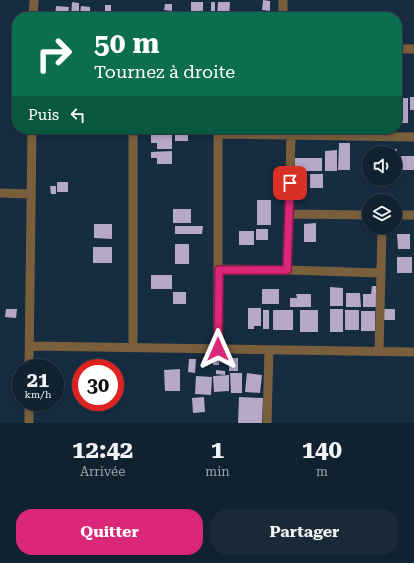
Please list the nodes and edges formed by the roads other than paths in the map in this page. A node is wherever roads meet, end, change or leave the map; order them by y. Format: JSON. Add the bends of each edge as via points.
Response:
{"nodes":[{"id":1,"x":34,"y":0,"type":"edge"},
{"id":2,"x":283,"y":0,"type":"edge"},
{"id":3,"x":33,"y":12,"type":"edge"},
{"id":4,"x":283,"y":12,"type":"edge"},
{"id":5,"x":402,"y":49,"type":"edge"},
{"id":6,"x":414,"y":49,"type":"edge"},
{"id":7,"x":32,"y":134,"type":"edge"},
{"id":8,"x":133,"y":134,"type":"edge"},
{"id":9,"x":218,"y":134,"type":"edge"},
{"id":10,"x":273,"y":134,"type":"edge"},
{"id":11,"x":291,"y":135,"type":"junction"},
{"id":12,"x":414,"y":137,"type":"edge"},
{"id":13,"x":0,"y":193,"type":"edge"},
{"id":14,"x":31,"y":194,"type":"junction"},
{"id":15,"x":289,"y":214,"type":"junction"},
{"id":16,"x":362,"y":215,"type":"edge"},
{"id":17,"x":402,"y":215,"type":"edge"},
{"id":18,"x":414,"y":215,"type":"edge"},
{"id":19,"x":382,"y":234,"type":"edge"},
{"id":20,"x":219,"y":270,"type":"junction"},
{"id":21,"x":287,"y":270,"type":"junction"},
{"id":22,"x":381,"y":273,"type":"junction"},
{"id":23,"x":30,"y":346,"type":"junction"},
{"id":24,"x":133,"y":348,"type":"junction"},
{"id":25,"x":218,"y":349,"type":"junction"},
{"id":26,"x":269,"y":350,"type":"junction"},
{"id":27,"x":379,"y":351,"type":"junction"},
{"id":28,"x":414,"y":352,"type":"edge"},
{"id":29,"x":29,"y":359,"type":"edge"},
{"id":30,"x":29,"y":411,"type":"edge"},
{"id":31,"x":29,"y":423,"type":"edge"},
{"id":32,"x":267,"y":423,"type":"edge"}],
"edges":[{"from":1,"to":3,"type":"street"},
{"from":2,"to":4,"type":"street"},
{"from":5,"to":6,"type":"street"},
{"from":7,"to":14,"type":"street"},
{"from":8,"to":24,"type":"street"},
{"from":9,"to":20,"type":"street"},
{"from":10,"to":11,"type":"street"},
{"from":11,"to":12,"type":"street"},
{"from":11,"to":15,"type":"street"},
{"from":13,"to":14,"type":"street"},
{"from":14,"to":23,"type":"street"},
{"from":15,"to":16,"type":"street"},
{"from":15,"to":21,"type":"street"},
{"from":17,"to":18,"type":"street"},
{"from":19,"to":22,"type":"street"},
{"from":20,"to":21,"type":"street"},
{"from":20,"to":25,"type":"street"},
{"from":21,"to":22,"type":"street"},
{"from":22,"to":27,"type":"street"},
{"from":23,"to":24,"type":"street"},
{"from":23,"to":29,"type":"street"},
{"from":24,"to":25,"type":"street"},
{"from":25,"to":26,"type":"street"},
{"from":26,"to":27,"type":"street"},
{"from":26,"to":32,"type":"street"},
{"from":27,"to":28,"type":"street"},
{"from":30,"to":31,"type":"street"}]}
